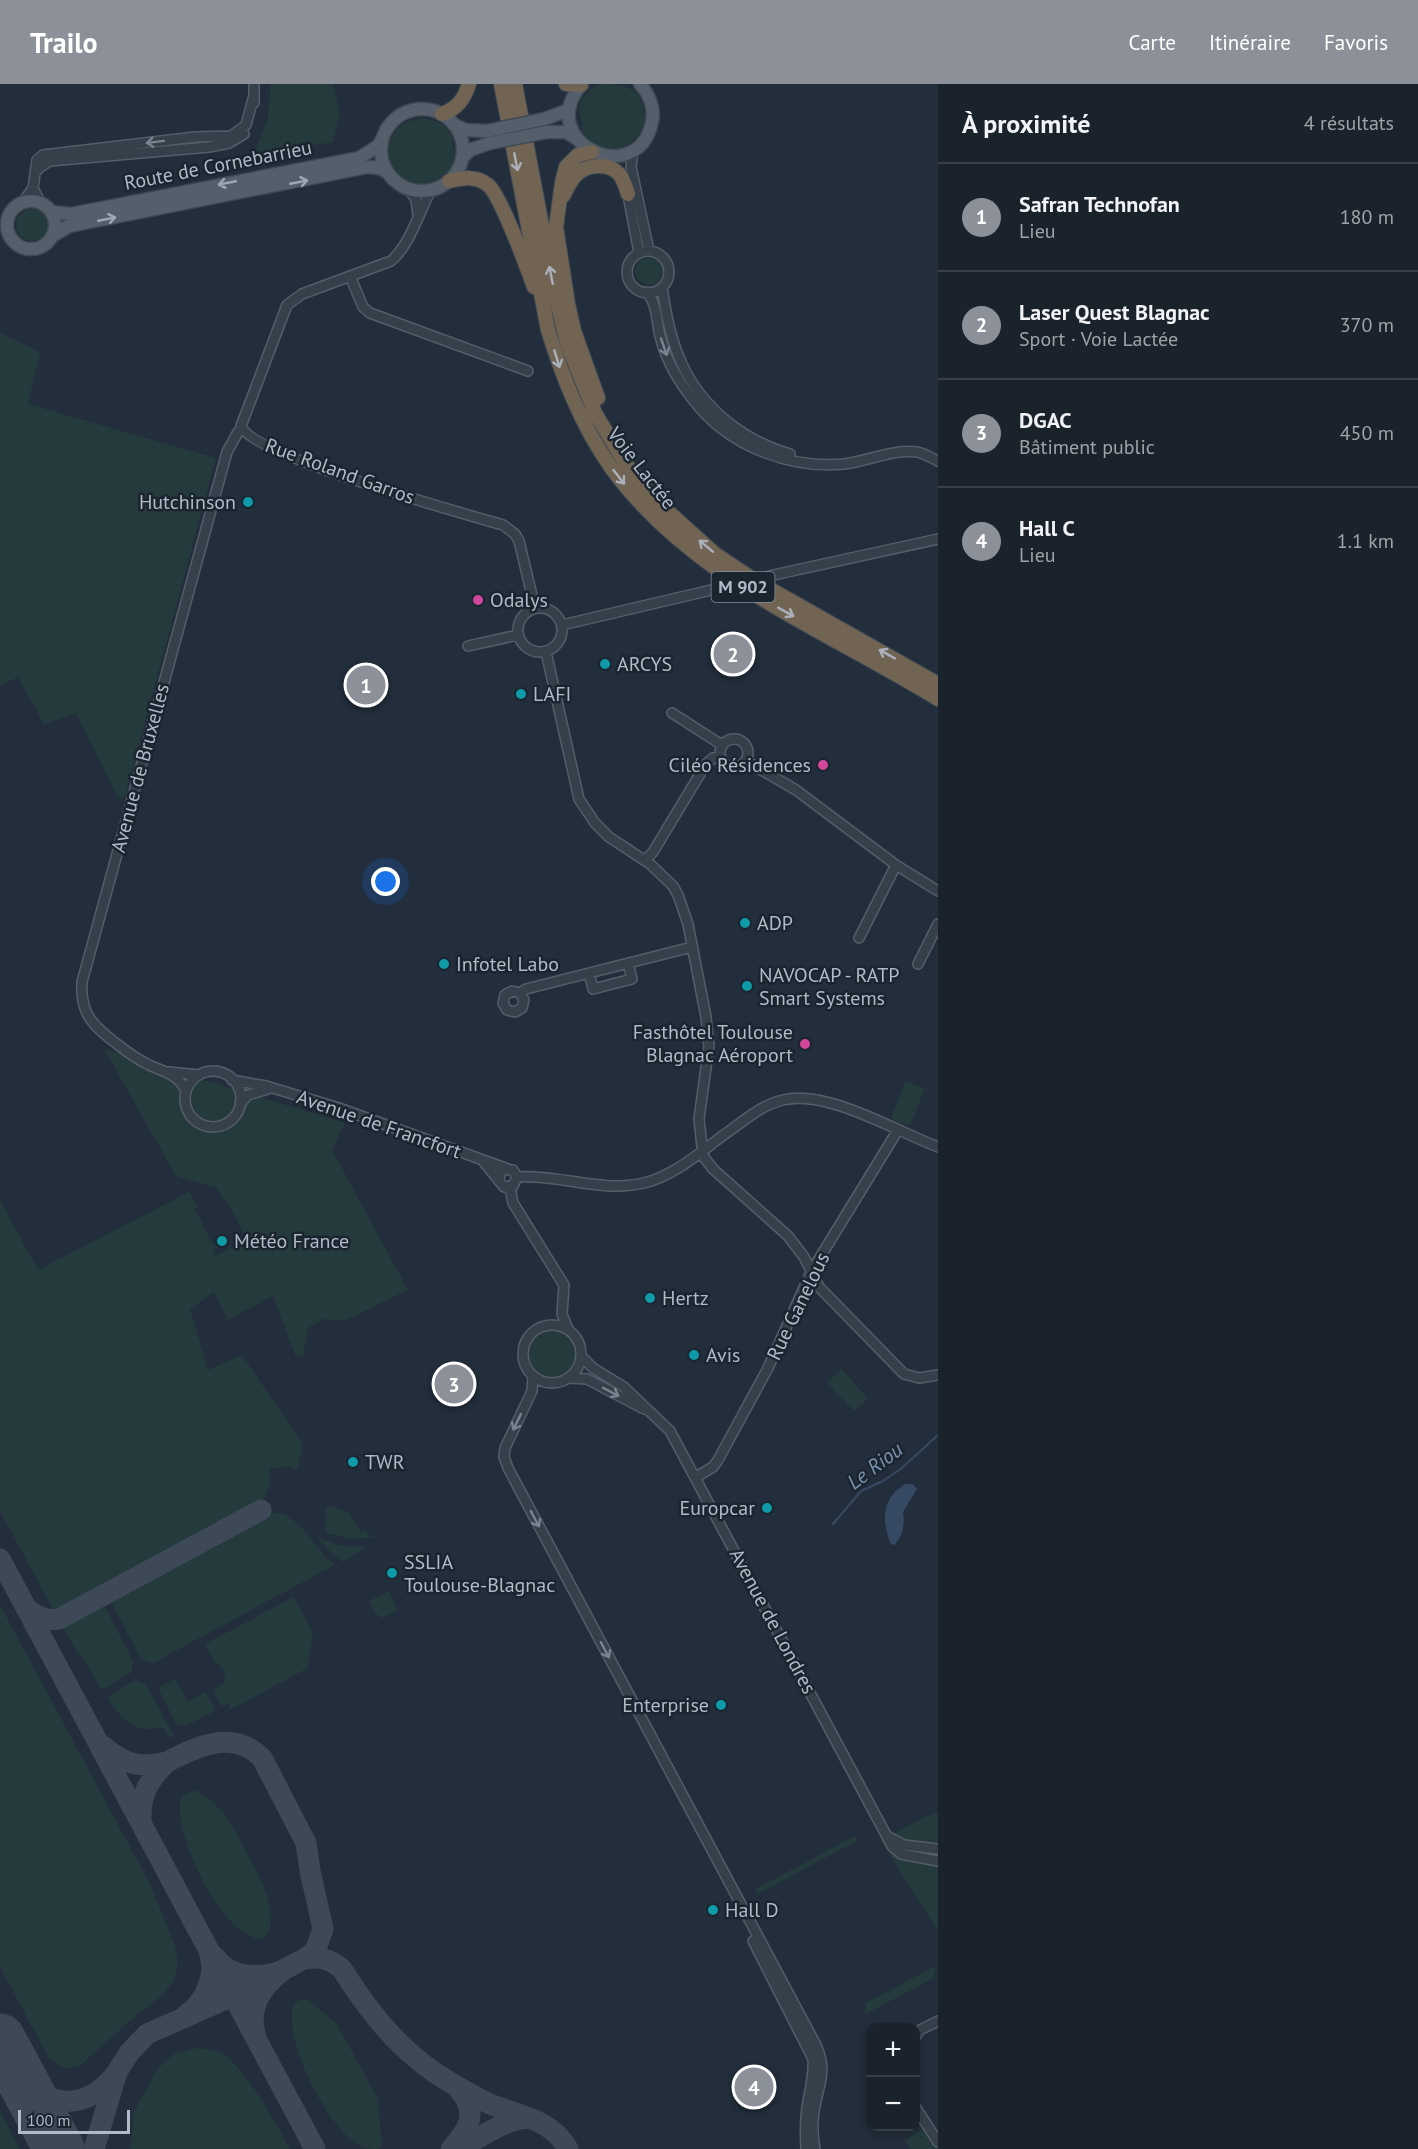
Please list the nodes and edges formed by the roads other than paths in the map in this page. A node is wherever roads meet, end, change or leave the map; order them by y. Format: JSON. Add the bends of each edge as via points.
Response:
{"nodes":[{"id":1,"x":254,"y":84,"type":"edge"},
{"id":2,"x":469,"y":84,"type":"edge"},
{"id":3,"x":501,"y":84,"type":"edge"},
{"id":4,"x":514,"y":84,"type":"edge"},
{"id":5,"x":566,"y":84,"type":"edge"},
{"id":6,"x":582,"y":85,"type":"edge"},
{"id":7,"x":643,"y":86,"type":"edge"},
{"id":8,"x":569,"y":110,"type":"junction"},
{"id":9,"x":442,"y":114,"type":"junction"},
{"id":10,"x":454,"y":125,"type":"junction"},
{"id":11,"x":546,"y":126,"type":"junction"},
{"id":12,"x":489,"y":137,"type":"junction"},
{"id":13,"x":383,"y":138,"type":"junction"},
{"id":14,"x":577,"y":139,"type":"junction"},
{"id":15,"x":633,"y":151,"type":"junction"},
{"id":16,"x":592,"y":152,"type":"junction"},
{"id":17,"x":612,"y":156,"type":"junction"},
{"id":18,"x":462,"y":158,"type":"junction"},
{"id":19,"x":387,"y":172,"type":"junction"},
{"id":20,"x":449,"y":181,"type":"junction"},
{"id":21,"x":33,"y":188,"type":"junction"},
{"id":22,"x":409,"y":189,"type":"junction"},
{"id":23,"x":431,"y":190,"type":"junction"},
{"id":24,"x":628,"y":194,"type":"junction"},
{"id":25,"x":561,"y":201,"type":"junction"},
{"id":26,"x":23,"y":202,"type":"junction"},
{"id":27,"x":40,"y":202,"type":"junction"},
{"id":28,"x":11,"y":211,"type":"junction"},
{"id":29,"x":52,"y":212,"type":"junction"},
{"id":30,"x":418,"y":215,"type":"junction"},
{"id":31,"x":0,"y":219,"type":"edge"},
{"id":32,"x":5,"y":236,"type":"edge"},
{"id":33,"x":52,"y":236,"type":"junction"},
{"id":34,"x":644,"y":252,"type":"junction"},
{"id":35,"x":350,"y":276,"type":"junction"},
{"id":36,"x":662,"y":288,"type":"junction"},
{"id":37,"x":647,"y":292,"type":"junction"},
{"id":38,"x":544,"y":302,"type":"junction"},
{"id":39,"x":528,"y":371,"type":"dead end"},
{"id":40,"x":690,"y":397,"type":"junction"},
{"id":41,"x":705,"y":400,"type":"junction"},
{"id":42,"x":242,"y":429,"type":"junction"},
{"id":43,"x":723,"y":431,"type":"junction"},
{"id":44,"x":744,"y":434,"type":"junction"},
{"id":45,"x":938,"y":460,"type":"edge"},
{"id":46,"x":653,"y":498,"type":"junction"},
{"id":47,"x":938,"y":539,"type":"edge"},
{"id":48,"x":769,"y":576,"type":"dead end"},
{"id":49,"x":724,"y":586,"type":"dead end"},
{"id":50,"x":535,"y":608,"type":"junction"},
{"id":51,"x":562,"y":625,"type":"junction"},
{"id":52,"x":518,"y":635,"type":"junction"},
{"id":53,"x":468,"y":646,"type":"dead end"},
{"id":54,"x":546,"y":652,"type":"junction"},
{"id":55,"x":938,"y":684,"type":"edge"},
{"id":56,"x":938,"y":699,"type":"edge"},
{"id":57,"x":672,"y":712,"type":"dead end"},
{"id":58,"x":722,"y":745,"type":"junction"},
{"id":59,"x":720,"y":757,"type":"junction"},
{"id":60,"x":746,"y":761,"type":"junction"},
{"id":61,"x":645,"y":860,"type":"junction"},
{"id":62,"x":896,"y":865,"type":"junction"},
{"id":63,"x":938,"y":891,"type":"edge"},
{"id":64,"x":938,"y":924,"type":"edge"},
{"id":65,"x":859,"y":938,"type":"dead end"},
{"id":66,"x":692,"y":947,"type":"junction"},
{"id":67,"x":628,"y":963,"type":"junction"},
{"id":68,"x":918,"y":964,"type":"dead end"},
{"id":69,"x":589,"y":973,"type":"junction"},
{"id":70,"x":520,"y":993,"type":"dead end"},
{"id":71,"x":167,"y":1071,"type":"junction"},
{"id":72,"x":199,"y":1075,"type":"junction"},
{"id":73,"x":232,"y":1080,"type":"junction"},
{"id":74,"x":274,"y":1089,"type":"junction"},
{"id":75,"x":186,"y":1091,"type":"junction"},
{"id":76,"x":240,"y":1104,"type":"junction"},
{"id":77,"x":898,"y":1130,"type":"junction"},
{"id":78,"x":938,"y":1147,"type":"edge"},
{"id":79,"x":704,"y":1150,"type":"junction"},
{"id":80,"x":482,"y":1160,"type":"junction"},
{"id":81,"x":508,"y":1169,"type":"junction"},
{"id":82,"x":517,"y":1177,"type":"junction"},
{"id":83,"x":499,"y":1181,"type":"junction"},
{"id":84,"x":510,"y":1188,"type":"junction"},
{"id":85,"x":811,"y":1272,"type":"junction"},
{"id":86,"x":562,"y":1314,"type":"junction"},
{"id":87,"x":550,"y":1325,"type":"junction"},
{"id":88,"x":568,"y":1329,"type":"junction"},
{"id":89,"x":582,"y":1357,"type":"junction"},
{"id":90,"x":938,"y":1375,"type":"edge"},
{"id":91,"x":533,"y":1376,"type":"junction"},
{"id":92,"x":569,"y":1378,"type":"junction"},
{"id":93,"x":651,"y":1412,"type":"junction"},
{"id":94,"x":696,"y":1477,"type":"junction"},
{"id":95,"x":637,"y":1709,"type":"junction"},
{"id":96,"x":887,"y":1836,"type":"junction"},
{"id":97,"x":938,"y":1849,"type":"edge"},
{"id":98,"x":938,"y":1861,"type":"edge"},
{"id":99,"x":938,"y":2020,"type":"edge"},
{"id":100,"x":920,"y":2030,"type":"edge"},
{"id":101,"x":920,"y":2115,"type":"edge"},
{"id":102,"x":938,"y":2142,"type":"edge"},
{"id":103,"x":806,"y":2149,"type":"edge"},
{"id":104,"x":814,"y":2149,"type":"edge"}],
"edges":[{"from":1,"to":21,"type":"street","via":[[255,112],[250,126],[242,137],[230,143],[51,161],[34,174]]},
{"from":2,"to":9,"type":"highway","via":[[462,101]]},
{"from":3,"to":38,"type":"highway","name":"Voie Lactée","number":"M 902","one_way":true},
{"from":46,"to":4,"type":"highway","name":"Voie Lactée","number":"M 902","one_way":true,"via":[[625,463],[595,413],[568,346]]},
{"from":5,"to":6,"type":"highway"},
{"from":6,"to":8,"type":"main road"},
{"from":7,"to":15,"type":"main road","via":[[652,103],[653,117],[643,142]]},
{"from":8,"to":11,"type":"main road"},
{"from":8,"to":14,"type":"main road"},
{"from":9,"to":10,"type":"main road"},
{"from":9,"to":13,"type":"main road","via":[[426,109],[405,112],[392,122]]},
{"from":10,"to":12,"type":"main road"},
{"from":10,"to":18,"type":"main road","via":[[463,144]]},
{"from":11,"to":12,"type":"main road","bridge":true},
{"from":11,"to":14,"type":"main road"},
{"from":12,"to":18,"type":"main road"},
{"from":13,"to":19,"type":"main road","via":[[381,155]]},
{"from":13,"to":29,"type":"main road","name":"Route de Cornebarrieu","one_way":true,"via":[[359,158],[71,214]]},
{"from":14,"to":16,"type":"main road"},
{"from":15,"to":17,"type":"main road"},
{"from":15,"to":34,"type":"street"},
{"from":16,"to":17,"type":"main road"},
{"from":16,"to":25,"type":"highway","via":[[578,155],[566,167]]},
{"from":17,"to":24,"type":"street","via":[[624,173]]},
{"from":18,"to":20,"type":"main road"},
{"from":19,"to":22,"type":"main road"},
{"from":33,"to":19,"type":"main road","name":"Route de Cornebarrieu","one_way":true,"via":[[69,226],[367,167]]},
{"from":20,"to":23,"type":"main road"},
{"from":20,"to":38,"type":"highway","via":[[469,177],[490,186],[537,298]]},
{"from":21,"to":26,"type":"street"},
{"from":21,"to":27,"type":"street"},
{"from":22,"to":23,"type":"main road"},
{"from":22,"to":30,"type":"street","via":[[416,200]]},
{"from":23,"to":30,"type":"street","name":"Rue Roland Garros"},
{"from":24,"to":25,"type":"highway","via":[[618,173],[595,166],[578,173]]},
{"from":24,"to":34,"type":"street"},
{"from":25,"to":46,"type":"highway","via":[[556,227],[574,331],[607,418],[655,491]]},
{"from":26,"to":27,"type":"main road"},
{"from":26,"to":28,"type":"main road"},
{"from":27,"to":29,"type":"main road"},
{"from":28,"to":31,"type":"main road"},
{"from":28,"to":32,"type":"main road"},
{"from":29,"to":33,"type":"main road"},
{"from":30,"to":35,"type":"street","name":"Rue Roland Garros","via":[[406,244],[392,261]]},
{"from":32,"to":33,"type":"main road","via":[[32,249],[47,243]]},
{"from":34,"to":36,"type":"street","via":[[662,256],[667,263],[669,276]]},
{"from":34,"to":37,"type":"street","via":[[631,260],[628,275],[636,289]]},
{"from":35,"to":39,"type":"street","via":[[363,307],[370,313]]},
{"from":35,"to":42,"type":"street","name":"Rue Roland Garros","via":[[302,294],[287,305]]},
{"from":36,"to":37,"type":"street"},
{"from":36,"to":41,"type":"street","via":[[681,363]]},
{"from":37,"to":40,"type":"street","one_way":true,"via":[[654,303],[667,357]]},
{"from":38,"to":56,"type":"highway","name":"Voie Lactée","number":"M 902","one_way":true,"via":[[560,368],[587,429],[616,473],[663,527],[743,587]]},
{"from":40,"to":41,"type":"street"},
{"from":40,"to":43,"type":"street"},
{"from":41,"to":44,"type":"street"},
{"from":42,"to":50,"type":"street","name":"Rue Roland Garros","via":[[293,457],[503,525],[519,541]]},
{"from":42,"to":71,"type":"street","name":"Avenue de Bruxelles","via":[[227,452],[82,982],[81,1000],[96,1027],[133,1056]]},
{"from":43,"to":44,"type":"street","via":[[726,426]]},
{"from":43,"to":45,"type":"street","via":[[760,450],[800,462],[844,464],[908,452]]},
{"from":44,"to":45,"type":"street","via":[[780,451],[810,458],[848,458],[915,447]]},
{"from":55,"to":46,"type":"highway","name":"Voie Lactée","number":"M 902","one_way":true,"via":[[749,577],[715,554]]},
{"from":47,"to":48,"type":"street"},
{"from":49,"to":51,"type":"street"},
{"from":50,"to":51,"type":"street","via":[[552,611]]},
{"from":50,"to":52,"type":"street","via":[[521,618]]},
{"from":51,"to":54,"type":"street","via":[[559,642]]},
{"from":52,"to":53,"type":"street"},
{"from":52,"to":54,"type":"street","via":[[528,649]]},
{"from":54,"to":61,"type":"street","via":[[579,799],[609,837]]},
{"from":57,"to":58,"type":"street"},
{"from":58,"to":59,"type":"street"},
{"from":58,"to":60,"type":"street","via":[[728,740],[742,742],[747,748]]},
{"from":59,"to":60,"type":"street","via":[[732,767]]},
{"from":59,"to":61,"type":"street","via":[[706,764]]},
{"from":60,"to":62,"type":"street","via":[[796,790]]},
{"from":61,"to":66,"type":"street","via":[[676,890]]},
{"from":62,"to":63,"type":"street"},
{"from":62,"to":65,"type":"street"},
{"from":64,"to":68,"type":"street"},
{"from":66,"to":67,"type":"street"},
{"from":66,"to":79,"type":"street","via":[[709,1046],[699,1110]]},
{"from":67,"to":69,"type":"street"},
{"from":67,"to":69,"type":"street","via":[[632,979],[593,990]]},
{"from":69,"to":70,"type":"street"},
{"from":71,"to":72,"type":"street"},
{"from":71,"to":75,"type":"street"},
{"from":72,"to":73,"type":"street","via":[[215,1072]]},
{"from":72,"to":75,"type":"street"},
{"from":73,"to":74,"type":"street","name":"Avenue de Francfort"},
{"from":73,"to":76,"type":"street"},
{"from":74,"to":76,"type":"street","via":[[251,1093]]},
{"from":74,"to":80,"type":"street","name":"Avenue de Francfort","via":[[374,1119]]},
{"from":75,"to":76,"type":"street","via":[[189,1114],[207,1126],[231,1120]]},
{"from":77,"to":78,"type":"street"},
{"from":77,"to":79,"type":"street","via":[[830,1103],[792,1098],[760,1109]]},
{"from":77,"to":85,"type":"street","name":"Rue Ganelous"},
{"from":79,"to":82,"type":"street","via":[[664,1176],[634,1185]]},
{"from":79,"to":85,"type":"street","via":[[703,1156],[713,1169],[788,1236]]},
{"from":80,"to":81,"type":"street","name":"Avenue de Francfort"},
{"from":80,"to":83,"type":"street","name":"Avenue de Francfort"},
{"from":81,"to":82,"type":"street"},
{"from":81,"to":83,"type":"street","via":[[500,1173]]},
{"from":82,"to":84,"type":"street"},
{"from":83,"to":84,"type":"street"},
{"from":84,"to":86,"type":"street","via":[[513,1203],[564,1285]]},
{"from":85,"to":90,"type":"street","via":[[819,1287],[904,1374],[919,1378]]},
{"from":85,"to":94,"type":"street","name":"Rue Ganelous","via":[[768,1368],[740,1419],[713,1467]]},
{"from":86,"to":87,"type":"street"},
{"from":86,"to":88,"type":"street"},
{"from":87,"to":88,"type":"street"},
{"from":87,"to":91,"type":"street","via":[[533,1332],[524,1347],[525,1365]]},
{"from":88,"to":89,"type":"street","via":[[579,1342]]},
{"from":89,"to":92,"type":"street","via":[[579,1368]]},
{"from":89,"to":93,"type":"street","name":"Avenue de Londres"},
{"from":91,"to":92,"type":"street","via":[[550,1383]]},
{"from":91,"to":95,"type":"street","one_way":true,"via":[[532,1391],[504,1457]]},
{"from":92,"to":93,"type":"street","name":"Avenue de Londres","one_way":true,"via":[[587,1379]]},
{"from":93,"to":94,"type":"street","name":"Avenue de Londres","via":[[670,1431]]},
{"from":94,"to":96,"type":"street","name":"Avenue de Londres"},
{"from":95,"to":103,"type":"street","via":[[638,1721],[813,2059],[814,2075],[804,2128]]},
{"from":95,"to":104,"type":"street","via":[[821,2055],[823,2077],[813,2118]]},
{"from":96,"to":97,"type":"street","via":[[904,1845]]},
{"from":96,"to":98,"type":"street","name":"Avenue de Londres","via":[[901,1854]]},
{"from":99,"to":100,"type":"street"},
{"from":101,"to":102,"type":"street"}]}
